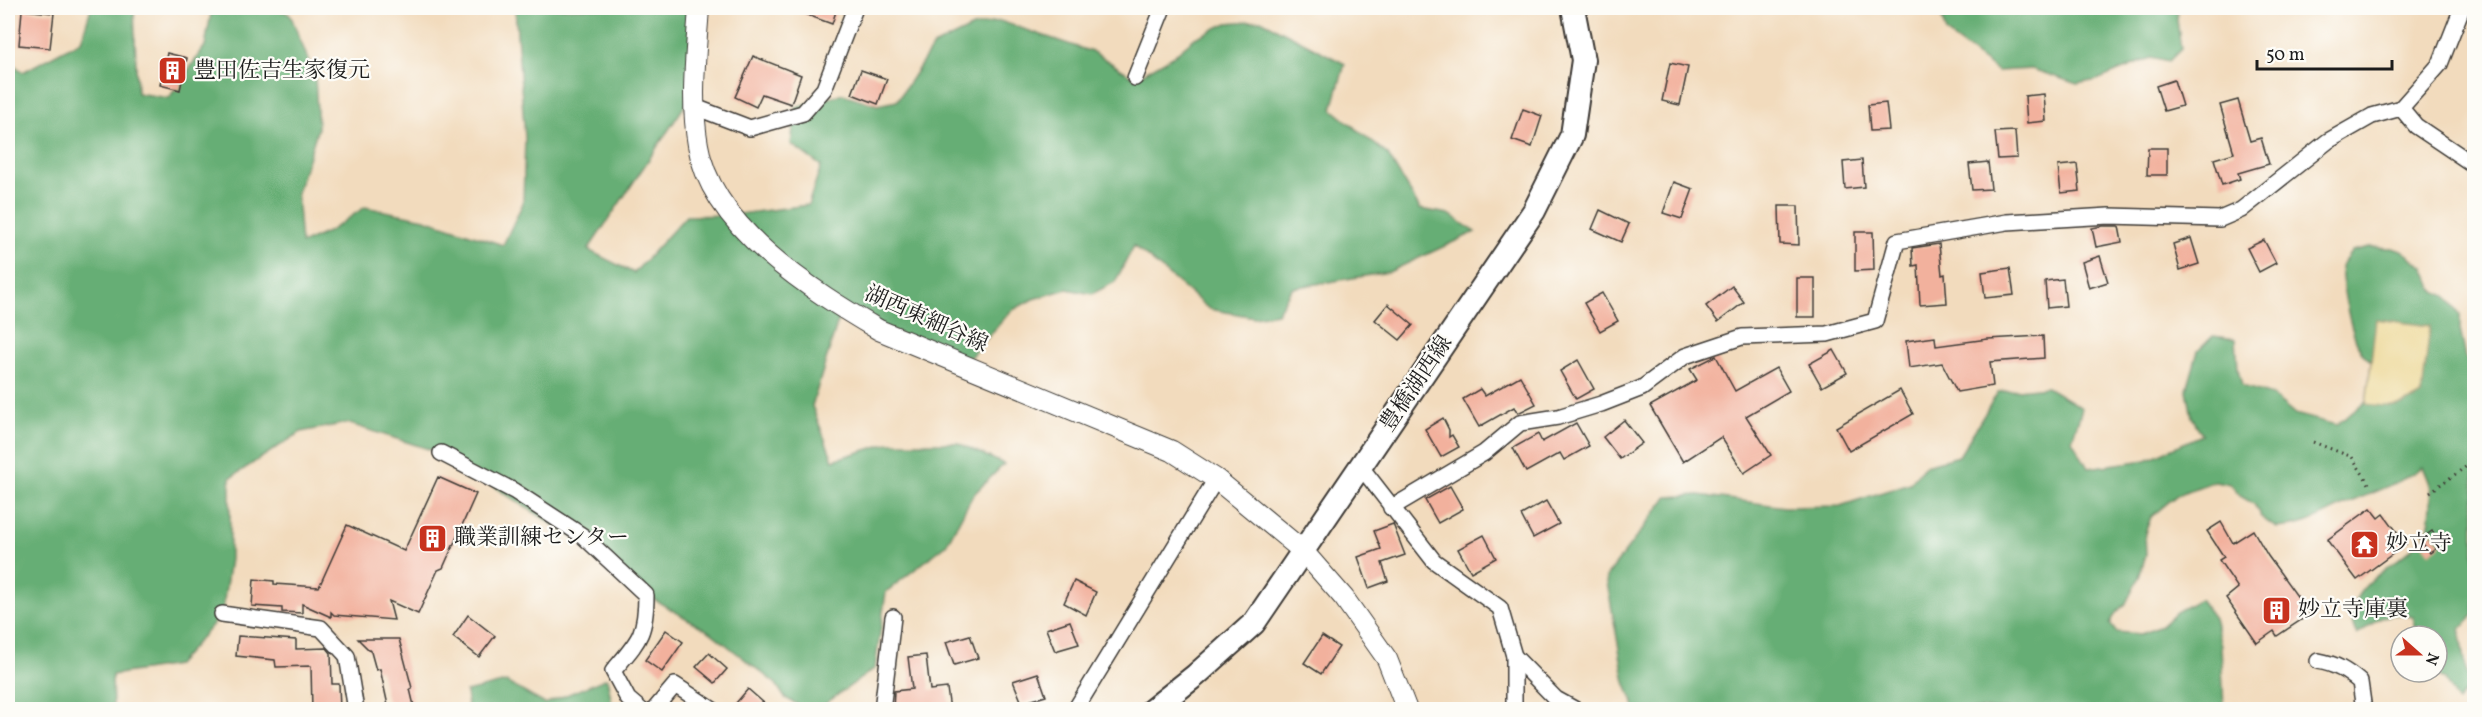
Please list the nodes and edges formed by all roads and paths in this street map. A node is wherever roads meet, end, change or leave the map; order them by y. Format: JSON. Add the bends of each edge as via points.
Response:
{"nodes":[{"id":1,"x":699,"y":8,"type":"edge"},
{"id":2,"x":855,"y":8,"type":"edge"},
{"id":3,"x":1163,"y":8,"type":"edge"},
{"id":4,"x":1573,"y":8,"type":"edge"},
{"id":5,"x":2462,"y":8,"type":"edge"},
{"id":6,"x":1135,"y":78,"type":"dead end"},
{"id":7,"x":694,"y":107,"type":"junction"},
{"id":8,"x":2401,"y":108,"type":"junction"},
{"id":9,"x":2475,"y":165,"type":"edge"},
{"id":10,"x":2313,"y":441,"type":"dead end"},
{"id":11,"x":441,"y":453,"type":"dead end"},
{"id":12,"x":2475,"y":461,"type":"edge"},
{"id":13,"x":1361,"y":467,"type":"junction"},
{"id":14,"x":1216,"y":479,"type":"junction"},
{"id":15,"x":2371,"y":487,"type":"dead end"},
{"id":16,"x":2430,"y":492,"type":"dead end"},
{"id":17,"x":1391,"y":508,"type":"junction"},
{"id":18,"x":1303,"y":551,"type":"junction"},
{"id":19,"x":222,"y":614,"type":"dead end"},
{"id":20,"x":892,"y":617,"type":"dead end"},
{"id":21,"x":1514,"y":656,"type":"junction"},
{"id":22,"x":2318,"y":661,"type":"dead end"},
{"id":23,"x":356,"y":710,"type":"edge"},
{"id":24,"x":641,"y":710,"type":"edge"},
{"id":25,"x":654,"y":710,"type":"edge"},
{"id":26,"x":713,"y":710,"type":"edge"},
{"id":27,"x":882,"y":710,"type":"edge"},
{"id":28,"x":1075,"y":710,"type":"edge"},
{"id":29,"x":1152,"y":710,"type":"edge"},
{"id":30,"x":1407,"y":710,"type":"edge"},
{"id":31,"x":1514,"y":710,"type":"edge"},
{"id":32,"x":1576,"y":710,"type":"edge"},
{"id":33,"x":2364,"y":710,"type":"edge"}],
"edges":[{"from":1,"to":7,"type":"main road","name":"湖西東細谷線"},
{"from":2,"to":7,"type":"street","via":[[824,89],[803,113],[750,128]]},
{"from":3,"to":6,"type":"street"},
{"from":4,"to":13,"type":"main road","name":"豊橋湖西線","via":[[1583,60],[1572,135],[1534,211]]},
{"from":5,"to":8,"type":"street","via":[[2440,64]]},
{"from":7,"to":14,"type":"main road","name":"湖西東細谷線","via":[[698,146],[716,194],[774,259],[879,330],[1172,451]]},
{"from":8,"to":9,"type":"street","via":[[2416,126]]},
{"from":8,"to":17,"type":"street","via":[[2372,116],[2328,141],[2241,210],[2220,219],[2109,216],[2007,222],[1896,240],[1875,321],[1827,334],[1742,337],[1685,356],[1642,388],[1558,417],[1520,423],[1484,453]]},
{"from":10,"to":15,"type":"path","via":[[2352,456]]},
{"from":11,"to":24,"type":"street","via":[[514,491],[583,536],[646,595],[642,633],[614,671],[628,699]]},
{"from":12,"to":16,"type":"path"},
{"from":13,"to":17,"type":"street"},
{"from":13,"to":18,"type":"main road","name":"豊橋湖西線"},
{"from":14,"to":18,"type":"main road","name":"湖西東細谷線"},
{"from":14,"to":28,"type":"street"},
{"from":17,"to":21,"type":"street","via":[[1434,561],[1500,608]]},
{"from":18,"to":29,"type":"main road","name":"豊橋湖西線","via":[[1254,623]]},
{"from":18,"to":30,"type":"main road","name":"湖西東細谷線","via":[[1344,598],[1388,659]]},
{"from":19,"to":23,"type":"street","via":[[321,628],[347,656]]},
{"from":20,"to":27,"type":"street"},
{"from":21,"to":31,"type":"street"},
{"from":21,"to":32,"type":"street","via":[[1556,699]]},
{"from":22,"to":33,"type":"street","via":[[2344,669],[2360,682]]},
{"from":25,"to":26,"type":"street","via":[[675,686]]}]}
